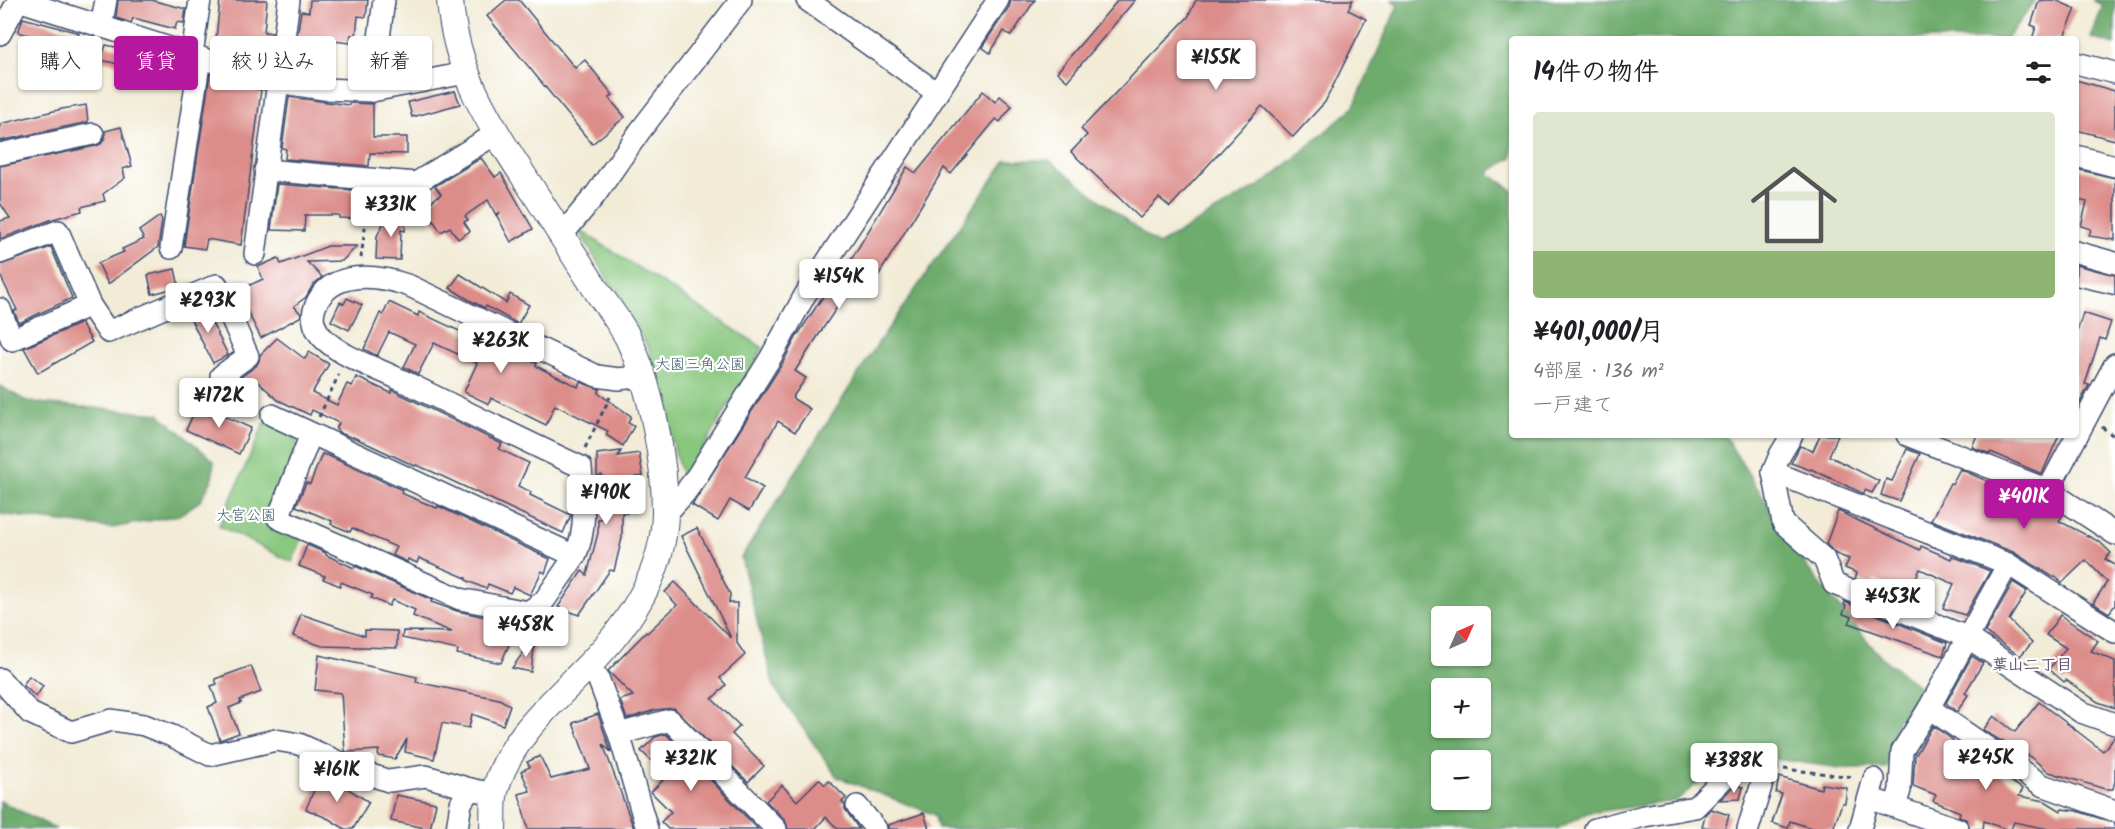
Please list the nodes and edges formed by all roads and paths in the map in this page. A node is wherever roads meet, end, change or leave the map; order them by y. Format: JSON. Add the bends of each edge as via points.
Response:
{"nodes":[{"id":1,"x":18,"y":0,"type":"edge"},
{"id":2,"x":106,"y":0,"type":"edge"},
{"id":3,"x":200,"y":0,"type":"edge"},
{"id":4,"x":288,"y":0,"type":"edge"},
{"id":5,"x":384,"y":0,"type":"edge"},
{"id":6,"x":450,"y":0,"type":"edge"},
{"id":7,"x":741,"y":0,"type":"edge"},
{"id":8,"x":807,"y":0,"type":"edge"},
{"id":9,"x":998,"y":0,"type":"edge"},
{"id":10,"x":101,"y":27,"type":"junction"},
{"id":11,"x":0,"y":34,"type":"edge"},
{"id":12,"x":130,"y":36,"type":"edge"},
{"id":13,"x":197,"y":36,"type":"edge"},
{"id":14,"x":283,"y":36,"type":"edge"},
{"id":15,"x":2079,"y":64,"type":"edge"},
{"id":16,"x":466,"y":73,"type":"junction"},
{"id":17,"x":2115,"y":73,"type":"edge"},
{"id":18,"x":192,"y":90,"type":"edge"},
{"id":19,"x":276,"y":90,"type":"edge"},
{"id":20,"x":336,"y":90,"type":"edge"},
{"id":21,"x":372,"y":91,"type":"junction"},
{"id":22,"x":937,"y":93,"type":"junction"},
{"id":23,"x":497,"y":133,"type":"junction"},
{"id":24,"x":93,"y":134,"type":"dead end"},
{"id":25,"x":0,"y":154,"type":"edge"},
{"id":26,"x":2079,"y":157,"type":"edge"},
{"id":27,"x":2115,"y":166,"type":"edge"},
{"id":28,"x":265,"y":170,"type":"junction"},
{"id":29,"x":381,"y":180,"type":"junction"},
{"id":30,"x":562,"y":235,"type":"junction"},
{"id":31,"x":171,"y":248,"type":"dead end"},
{"id":32,"x":0,"y":253,"type":"edge"},
{"id":33,"x":2079,"y":253,"type":"edge"},
{"id":34,"x":255,"y":254,"type":"dead end"},
{"id":35,"x":2115,"y":263,"type":"edge"},
{"id":36,"x":358,"y":278,"type":"junction"},
{"id":37,"x":90,"y":304,"type":"junction"},
{"id":38,"x":0,"y":309,"type":"edge"},
{"id":39,"x":348,"y":356,"type":"junction"},
{"id":40,"x":2115,"y":364,"type":"edge"},
{"id":41,"x":221,"y":376,"type":"dead end"},
{"id":42,"x":630,"y":378,"type":"junction"},
{"id":43,"x":272,"y":415,"type":"dead end"},
{"id":44,"x":2082,"y":415,"type":"edge"},
{"id":45,"x":311,"y":434,"type":"junction"},
{"id":46,"x":1790,"y":438,"type":"edge"},
{"id":47,"x":1915,"y":438,"type":"edge"},
{"id":48,"x":2072,"y":438,"type":"edge"},
{"id":49,"x":577,"y":465,"type":"junction"},
{"id":50,"x":1773,"y":472,"type":"junction"},
{"id":51,"x":2048,"y":490,"type":"junction"},
{"id":52,"x":665,"y":515,"type":"junction"},
{"id":53,"x":2115,"y":534,"type":"edge"},
{"id":54,"x":574,"y":556,"type":"junction"},
{"id":55,"x":2008,"y":564,"type":"junction"},
{"id":56,"x":2115,"y":632,"type":"edge"},
{"id":57,"x":1967,"y":637,"type":"junction"},
{"id":58,"x":588,"y":667,"type":"junction"},
{"id":59,"x":0,"y":679,"type":"edge"},
{"id":60,"x":1929,"y":708,"type":"junction"},
{"id":61,"x":2115,"y":724,"type":"edge"},
{"id":62,"x":619,"y":734,"type":"junction"},
{"id":63,"x":1767,"y":767,"type":"junction"},
{"id":64,"x":1871,"y":789,"type":"junction"},
{"id":65,"x":482,"y":791,"type":"junction"},
{"id":66,"x":857,"y":806,"type":"dead end"},
{"id":67,"x":1894,"y":807,"type":"junction"},
{"id":68,"x":2115,"y":811,"type":"edge"},
{"id":69,"x":457,"y":829,"type":"edge"},
{"id":70,"x":493,"y":829,"type":"edge"},
{"id":71,"x":646,"y":829,"type":"edge"},
{"id":72,"x":776,"y":829,"type":"edge"},
{"id":73,"x":876,"y":829,"type":"edge"},
{"id":74,"x":1595,"y":829,"type":"edge"},
{"id":75,"x":1748,"y":829,"type":"edge"},
{"id":76,"x":1860,"y":829,"type":"edge"},
{"id":77,"x":1958,"y":829,"type":"edge"}],
"edges":[{"from":1,"to":10,"type":"street"},
{"from":1,"to":11,"type":"street"},
{"from":2,"to":10,"type":"street"},
{"from":3,"to":13,"type":"street"},
{"from":4,"to":14,"type":"street"},
{"from":5,"to":21,"type":"street"},
{"from":6,"to":16,"type":"street","via":[[457,49]]},
{"from":7,"to":30,"type":"street"},
{"from":8,"to":22,"type":"street"},
{"from":9,"to":22,"type":"street"},
{"from":10,"to":12,"type":"street"},
{"from":15,"to":17,"type":"street"},
{"from":16,"to":21,"type":"street"},
{"from":16,"to":23,"type":"street"},
{"from":18,"to":31,"type":"street"},
{"from":19,"to":28,"type":"street"},
{"from":20,"to":21,"type":"street"},
{"from":22,"to":52,"type":"street","via":[[805,295],[697,476]]},
{"from":23,"to":29,"type":"street","via":[[416,183]]},
{"from":23,"to":30,"type":"street"},
{"from":24,"to":25,"type":"street"},
{"from":26,"to":27,"type":"street"},
{"from":28,"to":29,"type":"street"},
{"from":28,"to":34,"type":"street"},
{"from":29,"to":36,"type":"path","via":[[378,204],[365,228]]},
{"from":30,"to":42,"type":"street","via":[[627,337]]},
{"from":32,"to":37,"type":"street","via":[[58,231]]},
{"from":33,"to":35,"type":"street"},
{"from":36,"to":39,"type":"street","via":[[323,291],[313,311],[318,333]]},
{"from":36,"to":42,"type":"street","via":[[391,280],[410,286],[597,376]]},
{"from":37,"to":38,"type":"street","via":[[12,340]]},
{"from":37,"to":41,"type":"street","via":[[108,332],[217,285],[248,356]]},
{"from":39,"to":45,"type":"path"},
{"from":39,"to":49,"type":"street"},
{"from":40,"to":44,"type":"street"},
{"from":42,"to":49,"type":"path"},
{"from":42,"to":52,"type":"street","via":[[657,434]]},
{"from":43,"to":45,"type":"street"},
{"from":45,"to":54,"type":"street"},
{"from":45,"to":54,"type":"street","via":[[278,518],[460,599],[528,612],[544,601]]},
{"from":46,"to":50,"type":"street"},
{"from":47,"to":51,"type":"street"},
{"from":48,"to":51,"type":"street"},
{"from":49,"to":54,"type":"street","via":[[581,467],[584,509],[582,541]]},
{"from":50,"to":55,"type":"street"},
{"from":50,"to":57,"type":"street","via":[[1784,523],[1824,559],[1834,584]]},
{"from":51,"to":53,"type":"street"},
{"from":52,"to":58,"type":"street","via":[[652,576],[636,610]]},
{"from":55,"to":56,"type":"street"},
{"from":55,"to":57,"type":"street"},
{"from":57,"to":60,"type":"street"},
{"from":57,"to":61,"type":"street","via":[[2081,712]]},
{"from":58,"to":62,"type":"street","via":[[598,678]]},
{"from":58,"to":65,"type":"street","via":[[516,744],[501,775]]},
{"from":59,"to":65,"type":"street","via":[[30,713],[70,732],[112,720],[144,724],[210,755],[276,740],[299,744],[390,781],[426,776]]},
{"from":60,"to":67,"type":"street","via":[[1902,751],[1900,790]]},
{"from":60,"to":68,"type":"street","via":[[2042,785]]},
{"from":62,"to":71,"type":"street"},
{"from":62,"to":72,"type":"street","via":[[670,720]]},
{"from":63,"to":64,"type":"path"},
{"from":63,"to":74,"type":"street","via":[[1731,771],[1695,807]]},
{"from":63,"to":75,"type":"street"},
{"from":64,"to":67,"type":"street"},
{"from":64,"to":76,"type":"street"},
{"from":65,"to":69,"type":"street","via":[[461,802]]},
{"from":65,"to":70,"type":"street"},
{"from":66,"to":73,"type":"street"},
{"from":67,"to":77,"type":"street"}]}
